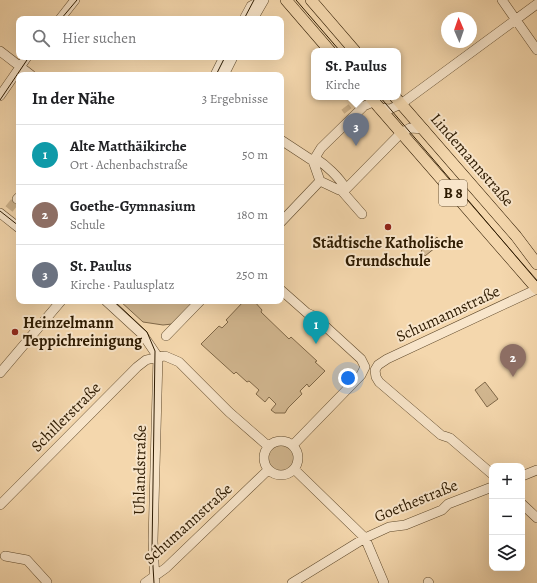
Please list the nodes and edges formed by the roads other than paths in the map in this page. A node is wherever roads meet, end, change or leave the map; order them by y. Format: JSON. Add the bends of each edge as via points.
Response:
{"nodes":[{"id":1,"x":75,"y":0,"type":"edge"},
{"id":2,"x":263,"y":0,"type":"edge"},
{"id":3,"x":286,"y":0,"type":"edge"},
{"id":4,"x":311,"y":0,"type":"edge"},
{"id":5,"x":502,"y":0,"type":"edge"},
{"id":6,"x":537,"y":4,"type":"edge"},
{"id":7,"x":62,"y":16,"type":"edge"},
{"id":8,"x":246,"y":16,"type":"edge"},
{"id":9,"x":255,"y":16,"type":"edge"},
{"id":10,"x":516,"y":20,"type":"junction"},
{"id":11,"x":327,"y":48,"type":"edge"},
{"id":12,"x":352,"y":48,"type":"edge"},
{"id":13,"x":537,"y":50,"type":"edge"},
{"id":14,"x":0,"y":51,"type":"edge"},
{"id":15,"x":25,"y":60,"type":"edge"},
{"id":16,"x":222,"y":60,"type":"edge"},
{"id":17,"x":232,"y":60,"type":"edge"},
{"id":18,"x":20,"y":66,"type":"junction"},
{"id":19,"x":27,"y":72,"type":"edge"},
{"id":20,"x":216,"y":72,"type":"edge"},
{"id":21,"x":226,"y":72,"type":"edge"},
{"id":22,"x":0,"y":96,"type":"edge"},
{"id":23,"x":401,"y":98,"type":"edge"},
{"id":24,"x":398,"y":100,"type":"edge"},
{"id":25,"x":374,"y":102,"type":"edge"},
{"id":26,"x":424,"y":129,"type":"junction"},
{"id":27,"x":401,"y":133,"type":"junction"},
{"id":28,"x":284,"y":142,"type":"edge"},
{"id":29,"x":314,"y":159,"type":"junction"},
{"id":30,"x":320,"y":181,"type":"junction"},
{"id":31,"x":343,"y":189,"type":"junction"},
{"id":32,"x":4,"y":213,"type":"edge"},
{"id":33,"x":362,"y":214,"type":"dead end"},
{"id":34,"x":284,"y":219,"type":"edge"},
{"id":35,"x":16,"y":225,"type":"edge"},
{"id":36,"x":537,"y":264,"type":"edge"},
{"id":37,"x":537,"y":289,"type":"edge"},
{"id":38,"x":284,"y":293,"type":"edge"},
{"id":39,"x":59,"y":304,"type":"edge"},
{"id":40,"x":109,"y":304,"type":"edge"},
{"id":41,"x":197,"y":304,"type":"edge"},
{"id":42,"x":166,"y":336,"type":"dead end"},
{"id":43,"x":158,"y":357,"type":"junction"},
{"id":44,"x":0,"y":373,"type":"edge"},
{"id":45,"x":293,"y":445,"type":"junction"},
{"id":46,"x":268,"y":446,"type":"junction"},
{"id":47,"x":294,"y":469,"type":"junction"},
{"id":48,"x":268,"y":470,"type":"junction"},
{"id":49,"x":537,"y":470,"type":"edge"},
{"id":50,"x":489,"y":471,"type":"edge"},
{"id":51,"x":525,"y":475,"type":"edge"},
{"id":52,"x":489,"y":488,"type":"edge"},
{"id":53,"x":0,"y":505,"type":"edge"},
{"id":54,"x":525,"y":507,"type":"edge"},
{"id":55,"x":537,"y":518,"type":"edge"},
{"id":56,"x":365,"y":538,"type":"junction"},
{"id":57,"x":5,"y":556,"type":"dead end"},
{"id":58,"x":154,"y":580,"type":"edge"},
{"id":59,"x":47,"y":582,"type":"edge"},
{"id":60,"x":145,"y":583,"type":"edge"},
{"id":61,"x":292,"y":583,"type":"edge"},
{"id":62,"x":384,"y":583,"type":"edge"}],
"edges":[{"from":1,"to":7,"type":"street"},
{"from":2,"to":8,"type":"street","via":[[251,6]]},
{"from":2,"to":9,"type":"street"},
{"from":3,"to":11,"type":"main road"},
{"from":4,"to":12,"type":"main road"},
{"from":5,"to":10,"type":"street"},
{"from":6,"to":10,"type":"street"},
{"from":10,"to":13,"type":"street"},
{"from":10,"to":23,"type":"street"},
{"from":14,"to":18,"type":"street"},
{"from":15,"to":18,"type":"street"},
{"from":16,"to":20,"type":"street"},
{"from":17,"to":21,"type":"street"},
{"from":18,"to":19,"type":"street"},
{"from":18,"to":22,"type":"street"},
{"from":24,"to":25,"type":"street","via":[[390,109]]},
{"from":24,"to":26,"type":"main road","name":"Lindemannstraße","number":"B 8"},
{"from":25,"to":27,"type":"main road","number":"B 8"},
{"from":25,"to":29,"type":"street","via":[[351,114]]},
{"from":26,"to":27,"type":"street","via":[[410,128]]},
{"from":26,"to":36,"type":"main road","name":"Lindemannstraße","number":"B 8"},
{"from":27,"to":31,"type":"street"},
{"from":27,"to":37,"type":"main road","number":"B 8"},
{"from":28,"to":29,"type":"street"},
{"from":29,"to":30,"type":"street"},
{"from":29,"to":31,"type":"street","via":[[321,162],[343,183]]},
{"from":30,"to":31,"type":"street"},
{"from":30,"to":34,"type":"street"},
{"from":31,"to":33,"type":"street"},
{"from":32,"to":35,"type":"street"},
{"from":37,"to":50,"type":"street","name":"Schumannstraße","via":[[387,359],[375,370],[379,382],[441,435],[450,438]]},
{"from":38,"to":45,"type":"street","via":[[306,313],[314,316],[365,365],[361,375]]},
{"from":39,"to":44,"type":"street"},
{"from":40,"to":43,"type":"street","via":[[143,336]]},
{"from":41,"to":42,"type":"street"},
{"from":43,"to":46,"type":"street","via":[[165,356],[179,362],[229,412]]},
{"from":43,"to":53,"type":"street","name":"Schillerstraße","via":[[149,359],[137,367]]},
{"from":43,"to":58,"type":"street","name":"Uhlandstraße"},
{"from":45,"to":46,"type":"street","via":[[280,442]]},
{"from":45,"to":47,"type":"street","via":[[297,458]]},
{"from":46,"to":48,"type":"street","via":[[264,459]]},
{"from":47,"to":48,"type":"street","via":[[281,474]]},
{"from":47,"to":56,"type":"street"},
{"from":48,"to":58,"type":"street","name":"Schumannstraße"},
{"from":49,"to":51,"type":"street"},
{"from":52,"to":56,"type":"street","name":"Goethestraße","via":[[405,525],[389,527]]},
{"from":54,"to":55,"type":"street"},
{"from":56,"to":61,"type":"street","name":"Goethestraße"},
{"from":56,"to":62,"type":"street"},
{"from":57,"to":59,"type":"street","via":[[27,560]]},
{"from":58,"to":60,"type":"street","name":"Schumannstraße"}]}
